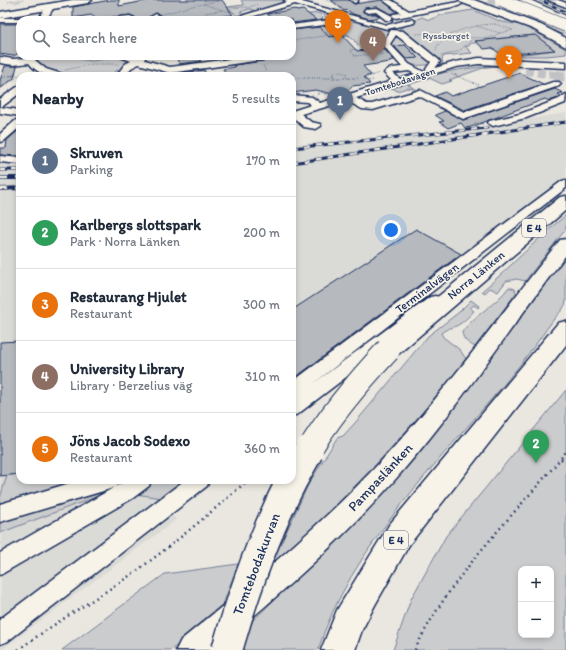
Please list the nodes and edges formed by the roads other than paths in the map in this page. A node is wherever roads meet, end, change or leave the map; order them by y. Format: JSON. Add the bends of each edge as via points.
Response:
{"nodes":[{"id":1,"x":71,"y":0,"type":"edge"},
{"id":2,"x":88,"y":0,"type":"edge"},
{"id":3,"x":305,"y":0,"type":"edge"},
{"id":4,"x":387,"y":0,"type":"edge"},
{"id":5,"x":396,"y":0,"type":"edge"},
{"id":6,"x":431,"y":0,"type":"edge"},
{"id":7,"x":464,"y":0,"type":"edge"},
{"id":8,"x":472,"y":0,"type":"edge"},
{"id":9,"x":476,"y":0,"type":"edge"},
{"id":10,"x":492,"y":0,"type":"edge"},
{"id":11,"x":509,"y":0,"type":"edge"},
{"id":12,"x":521,"y":0,"type":"edge"},
{"id":13,"x":528,"y":0,"type":"edge"},
{"id":14,"x":551,"y":0,"type":"edge"},
{"id":15,"x":290,"y":2,"type":"edge"},
{"id":16,"x":413,"y":3,"type":"dead end"},
{"id":17,"x":443,"y":3,"type":"edge"},
{"id":18,"x":517,"y":5,"type":"edge"},
{"id":19,"x":566,"y":5,"type":"edge"},
{"id":20,"x":46,"y":9,"type":"edge"},
{"id":21,"x":318,"y":9,"type":"junction"},
{"id":22,"x":300,"y":10,"type":"dead end"},
{"id":23,"x":368,"y":11,"type":"dead end"},
{"id":24,"x":0,"y":12,"type":"edge"},
{"id":25,"x":424,"y":12,"type":"junction"},
{"id":26,"x":254,"y":13,"type":"junction"},
{"id":27,"x":408,"y":13,"type":"junction"},
{"id":28,"x":336,"y":14,"type":"junction"},
{"id":29,"x":0,"y":15,"type":"edge"},
{"id":30,"x":566,"y":15,"type":"edge"},
{"id":31,"x":38,"y":16,"type":"edge"},
{"id":32,"x":235,"y":16,"type":"edge"},
{"id":33,"x":258,"y":16,"type":"edge"},
{"id":34,"x":0,"y":20,"type":"edge"},
{"id":35,"x":16,"y":20,"type":"edge"},
{"id":36,"x":386,"y":20,"type":"junction"},
{"id":37,"x":411,"y":21,"type":"dead end"},
{"id":38,"x":326,"y":22,"type":"junction"},
{"id":39,"x":366,"y":22,"type":"junction"},
{"id":40,"x":566,"y":23,"type":"edge"},
{"id":41,"x":296,"y":26,"type":"edge"},
{"id":42,"x":394,"y":31,"type":"junction"},
{"id":43,"x":566,"y":37,"type":"edge"},
{"id":44,"x":566,"y":43,"type":"edge"},
{"id":45,"x":473,"y":54,"type":"dead end"},
{"id":46,"x":462,"y":59,"type":"junction"},
{"id":47,"x":0,"y":60,"type":"edge"},
{"id":48,"x":22,"y":60,"type":"edge"},
{"id":49,"x":32,"y":60,"type":"edge"},
{"id":50,"x":247,"y":60,"type":"edge"},
{"id":51,"x":143,"y":61,"type":"edge"},
{"id":52,"x":209,"y":65,"type":"edge"},
{"id":53,"x":234,"y":65,"type":"dead end"},
{"id":54,"x":566,"y":66,"type":"tunnel mouth"},
{"id":55,"x":181,"y":68,"type":"junction"},
{"id":56,"x":410,"y":68,"type":"junction"},
{"id":57,"x":493,"y":69,"type":"dead end"},
{"id":58,"x":170,"y":70,"type":"junction"},
{"id":59,"x":433,"y":70,"type":"junction"},
{"id":60,"x":36,"y":72,"type":"edge"},
{"id":61,"x":123,"y":72,"type":"edge"},
{"id":62,"x":156,"y":72,"type":"edge"},
{"id":63,"x":566,"y":73,"type":"tunnel mouth"},
{"id":64,"x":422,"y":74,"type":"junction"},
{"id":65,"x":398,"y":82,"type":"junction"},
{"id":66,"x":556,"y":84,"type":"tunnel mouth"},
{"id":67,"x":16,"y":91,"type":"edge"},
{"id":68,"x":566,"y":97,"type":"edge"},
{"id":69,"x":296,"y":98,"type":"edge"},
{"id":70,"x":349,"y":98,"type":"junction"},
{"id":71,"x":1,"y":104,"type":"edge"},
{"id":72,"x":319,"y":106,"type":"junction"},
{"id":73,"x":16,"y":111,"type":"edge"},
{"id":74,"x":296,"y":113,"type":"edge"},
{"id":75,"x":296,"y":116,"type":"edge"},
{"id":76,"x":463,"y":116,"type":"junction"},
{"id":77,"x":304,"y":121,"type":"junction"},
{"id":78,"x":494,"y":122,"type":"dead end"},
{"id":79,"x":478,"y":123,"type":"dead end"},
{"id":80,"x":296,"y":124,"type":"edge"},
{"id":81,"x":16,"y":125,"type":"edge"},
{"id":82,"x":316,"y":126,"type":"dead end"},
{"id":83,"x":0,"y":139,"type":"edge"},
{"id":84,"x":0,"y":159,"type":"edge"},
{"id":85,"x":16,"y":161,"type":"edge"},
{"id":86,"x":565,"y":188,"type":"edge"},
{"id":87,"x":566,"y":233,"type":"edge"},
{"id":88,"x":566,"y":244,"type":"edge"},
{"id":89,"x":502,"y":255,"type":"junction"},
{"id":90,"x":540,"y":276,"type":"junction"},
{"id":91,"x":566,"y":329,"type":"edge"},
{"id":92,"x":388,"y":350,"type":"joint"},
{"id":93,"x":296,"y":388,"type":"edge"},
{"id":94,"x":296,"y":406,"type":"edge"},
{"id":95,"x":296,"y":473,"type":"edge"},
{"id":96,"x":97,"y":484,"type":"edge"},
{"id":97,"x":137,"y":484,"type":"edge"},
{"id":98,"x":195,"y":484,"type":"edge"},
{"id":99,"x":290,"y":484,"type":"edge"},
{"id":100,"x":0,"y":513,"type":"edge"},
{"id":101,"x":0,"y":565,"type":"edge"},
{"id":102,"x":0,"y":633,"type":"edge"},
{"id":103,"x":191,"y":650,"type":"edge"},
{"id":104,"x":227,"y":650,"type":"edge"},
{"id":105,"x":338,"y":650,"type":"edge"}],
"edges":[{"from":1,"to":20,"type":"main road"},
{"from":2,"to":20,"type":"main road"},
{"from":3,"to":15,"type":"street"},
{"from":4,"to":5,"type":"street"},
{"from":4,"to":27,"type":"street"},
{"from":6,"to":17,"type":"street"},
{"from":7,"to":44,"type":"highway","via":[[537,27]]},
{"from":8,"to":9,"type":"highway","via":[[528,19]]},
{"from":10,"to":18,"type":"highway"},
{"from":10,"to":40,"type":"highway","bridge":true},
{"from":11,"to":40,"type":"highway"},
{"from":12,"to":40,"type":"highway"},
{"from":13,"to":30,"type":"highway"},
{"from":14,"to":19,"type":"street"},
{"from":15,"to":21,"type":"street"},
{"from":15,"to":22,"type":"street"},
{"from":15,"to":26,"type":"street"},
{"from":16,"to":25,"type":"street"},
{"from":17,"to":25,"type":"street"},
{"from":18,"to":40,"type":"highway"},
{"from":18,"to":43,"type":"highway"},
{"from":20,"to":24,"type":"main road"},
{"from":20,"to":29,"type":"main road"},
{"from":20,"to":31,"type":"street"},
{"from":21,"to":28,"type":"street"},
{"from":21,"to":38,"type":"street"},
{"from":23,"to":36,"type":"street","via":[[377,10]]},
{"from":25,"to":27,"type":"street"},
{"from":26,"to":32,"type":"street"},
{"from":26,"to":33,"type":"street"},
{"from":27,"to":36,"type":"street"},
{"from":28,"to":38,"type":"street"},
{"from":28,"to":39,"type":"street"},
{"from":34,"to":35,"type":"street"},
{"from":36,"to":39,"type":"street"},
{"from":36,"to":42,"type":"street"},
{"from":37,"to":42,"type":"street"},
{"from":38,"to":41,"type":"street"},
{"from":39,"to":42,"type":"street"},
{"from":42,"to":56,"type":"street","via":[[386,44],[386,54]]},
{"from":42,"to":59,"type":"street","via":[[434,57],[436,62],[430,69]]},
{"from":45,"to":46,"type":"street"},
{"from":46,"to":54,"type":"street","name":"Tomtebodavägen"},
{"from":46,"to":59,"type":"street","name":"Tomtebodavägen"},
{"from":47,"to":48,"type":"street"},
{"from":49,"to":60,"type":"street"},
{"from":50,"to":52,"type":"street"},
{"from":51,"to":55,"type":"street","via":[[176,61]]},
{"from":51,"to":58,"type":"street"},
{"from":51,"to":61,"type":"street","via":[[128,66]]},
{"from":52,"to":53,"type":"street"},
{"from":52,"to":55,"type":"street"},
{"from":55,"to":58,"type":"street"},
{"from":56,"to":64,"type":"street"},
{"from":56,"to":65,"type":"street","via":[[390,70],[388,73]]},
{"from":57,"to":63,"type":"street"},
{"from":58,"to":62,"type":"street"},
{"from":59,"to":64,"type":"street","name":"Tomtebodavägen"},
{"from":64,"to":65,"type":"street","name":"Tomtebodavägen"},
{"from":65,"to":70,"type":"street","name":"Tomtebodavägen","via":[[370,84]]},
{"from":66,"to":76,"type":"street"},
{"from":67,"to":71,"type":"street"},
{"from":68,"to":78,"type":"street","via":[[562,101],[523,116]]},
{"from":69,"to":72,"type":"street","via":[[308,99]]},
{"from":70,"to":72,"type":"street","name":"Tomtebodavägen"},
{"from":70,"to":76,"type":"street","via":[[365,107],[373,107],[420,93]]},
{"from":71,"to":73,"type":"street"},
{"from":72,"to":74,"type":"street","name":"Tomtebodavägen"},
{"from":75,"to":77,"type":"street"},
{"from":76,"to":79,"type":"street"},
{"from":77,"to":80,"type":"street"},
{"from":77,"to":82,"type":"street"},
{"from":81,"to":83,"type":"street"},
{"from":84,"to":85,"type":"street"},
{"from":86,"to":89,"type":"highway","name":"Norra Länken","number":"E 4"},
{"from":86,"to":93,"type":"street","name":"Terminalvägen"},
{"from":87,"to":90,"type":"main road","name":"Pampaslänken"},
{"from":88,"to":90,"type":"main road","name":"Pampaslänken"},
{"from":89,"to":92,"type":"highway","name":"Norra Länken","number":"E 4"},
{"from":89,"to":94,"type":"street","via":[[421,311]]},
{"from":90,"to":103,"type":"main road","name":"Pampaslänken","via":[[444,405],[370,490],[270,585]]},
{"from":91,"to":105,"type":"highway","number":"E 4","via":[[400,535],[377,569],[349,622]]},
{"from":92,"to":95,"type":"highway","name":"Tomtebodakurvan","number":"E 4","bridge":true,"via":[[335,411]]},
{"from":96,"to":100,"type":"street"},
{"from":97,"to":101,"type":"street"},
{"from":98,"to":102,"type":"street"},
{"from":99,"to":104,"type":"highway","name":"Tomtebodakurvan","number":"E 4","bridge":true,"via":[[250,574]]}]}
